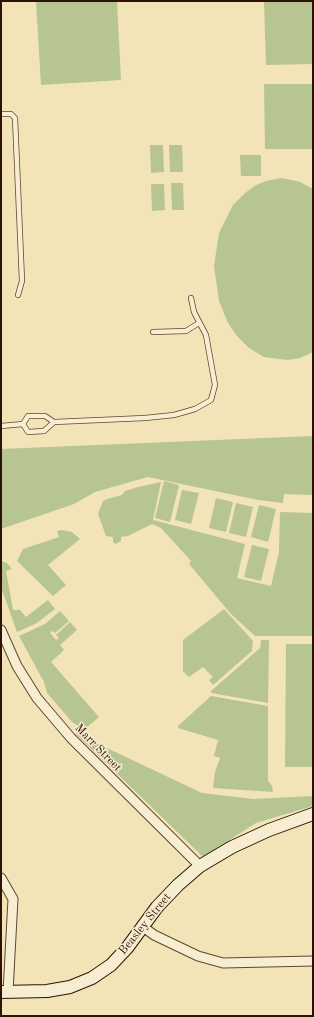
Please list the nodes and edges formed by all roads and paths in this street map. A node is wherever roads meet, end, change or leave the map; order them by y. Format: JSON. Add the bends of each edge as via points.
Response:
{"nodes":[{"id":1,"x":1,"y":114,"type":"edge"},
{"id":2,"x":18,"y":295,"type":"dead end"},
{"id":3,"x":191,"y":298,"type":"dead end"},
{"id":4,"x":199,"y":323,"type":"junction"},
{"id":5,"x":153,"y":332,"type":"dead end"},
{"id":6,"x":54,"y":422,"type":"junction"},
{"id":7,"x":23,"y":424,"type":"junction"},
{"id":8,"x":1,"y":426,"type":"edge"},
{"id":9,"x":1,"y":630,"type":"edge"},
{"id":10,"x":310,"y":816,"type":"edge"},
{"id":11,"x":200,"y":866,"type":"junction"},
{"id":12,"x":1,"y":878,"type":"edge"},
{"id":13,"x":142,"y":926,"type":"junction"},
{"id":14,"x":313,"y":961,"type":"edge"},
{"id":15,"x":4,"y":992,"type":"edge"}],
"edges":[{"from":1,"to":2,"type":"lane","via":[[11,114],[15,118],[22,282]]},
{"from":3,"to":4,"type":"lane"},
{"from":4,"to":5,"type":"lane","via":[[186,331]]},
{"from":4,"to":6,"type":"lane","via":[[206,335],[215,385],[211,400],[195,409],[174,415]]},
{"from":6,"to":7,"type":"lane","via":[[45,416],[28,416]]},
{"from":6,"to":7,"type":"lane","via":[[44,431],[28,432]]},
{"from":7,"to":8,"type":"lane"},
{"from":9,"to":11,"type":"street","name":"Marr Street","via":[[17,666],[37,698],[71,738]]},
{"from":10,"to":11,"type":"main road","name":"Beasley Street","via":[[232,846]]},
{"from":11,"to":13,"type":"main road","name":"Beasley Street","via":[[178,884]]},
{"from":12,"to":15,"type":"street","via":[[14,899]]},
{"from":13,"to":14,"type":"street","via":[[154,935],[198,956],[223,963]]},
{"from":13,"to":15,"type":"main road","name":"Beasley Street","via":[[111,965],[92,978],[70,987],[47,991]]}]}
